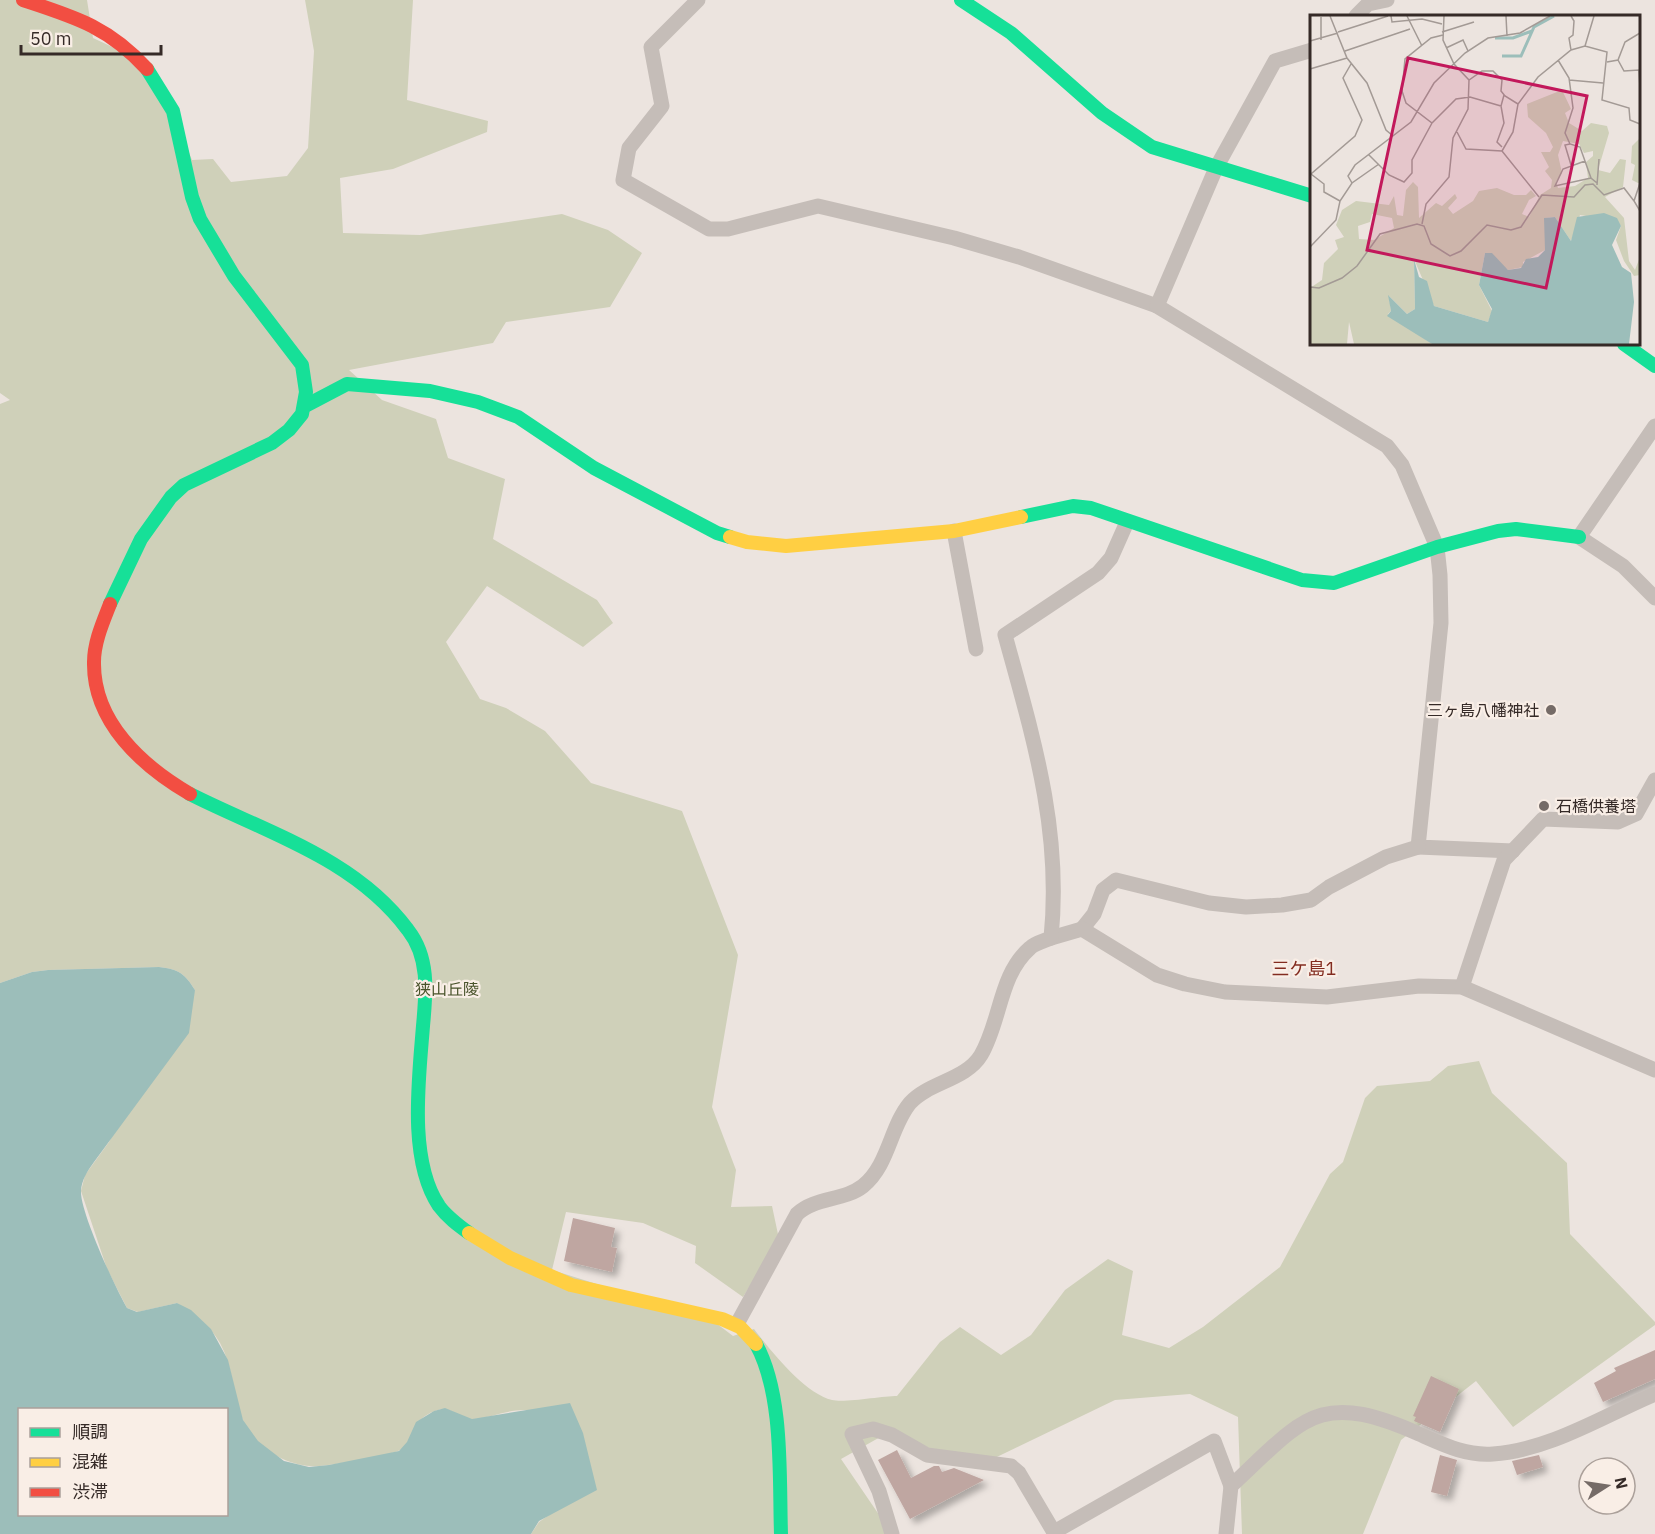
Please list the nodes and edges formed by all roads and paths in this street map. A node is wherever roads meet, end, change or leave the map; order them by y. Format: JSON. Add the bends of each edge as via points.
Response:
{"nodes":[{"id":1,"x":23,"y":0,"type":"edge"},
{"id":2,"x":698,"y":0,"type":"edge"},
{"id":3,"x":961,"y":0,"type":"edge"},
{"id":4,"x":1387,"y":0,"type":"edge"},
{"id":5,"x":984,"y":5,"type":"edge"},
{"id":6,"x":1357,"y":15,"type":"edge"},
{"id":7,"x":1310,"y":50,"type":"edge"},
{"id":8,"x":1216,"y":168,"type":"junction"},
{"id":9,"x":1310,"y":196,"type":"edge"},
{"id":10,"x":1156,"y":306,"type":"junction"},
{"id":11,"x":1625,"y":345,"type":"edge"},
{"id":12,"x":1655,"y":366,"type":"edge"},
{"id":13,"x":307,"y":405,"type":"junction"},
{"id":14,"x":1655,"y":426,"type":"edge"},
{"id":15,"x":1127,"y":522,"type":"junction"},
{"id":16,"x":954,"y":531,"type":"junction"},
{"id":17,"x":1579,"y":537,"type":"junction"},
{"id":18,"x":1437,"y":547,"type":"junction"},
{"id":19,"x":1655,"y":597,"type":"edge"},
{"id":20,"x":976,"y":649,"type":"dead end"},
{"id":21,"x":1655,"y":780,"type":"edge"},
{"id":22,"x":1418,"y":847,"type":"junction"},
{"id":23,"x":1513,"y":851,"type":"junction"},
{"id":24,"x":1082,"y":929,"type":"junction"},
{"id":25,"x":1051,"y":938,"type":"junction"},
{"id":26,"x":1462,"y":987,"type":"junction"},
{"id":27,"x":1655,"y":1070,"type":"edge"},
{"id":28,"x":737,"y":1324,"type":"junction"},
{"id":29,"x":1655,"y":1394,"type":"edge"},
{"id":30,"x":1231,"y":1486,"type":"junction"},
{"id":31,"x":1054,"y":1533,"type":"edge"},
{"id":32,"x":781,"y":1534,"type":"edge"},
{"id":33,"x":892,"y":1534,"type":"edge"},
{"id":34,"x":1226,"y":1534,"type":"edge"}],
"edges":[{"from":1,"to":13,"type":"street","via":[[95,25],[152,75],[176,118],[192,202],[201,222],[222,261],[302,364],[307,380]]},
{"from":2,"to":10,"type":"street","via":[[651,47],[662,106],[629,148],[623,180],[709,229],[728,229],[818,206],[1019,257]]},
{"from":3,"to":5,"type":"street"},
{"from":4,"to":6,"type":"street","via":[[1368,4]]},
{"from":5,"to":8,"type":"street","via":[[1129,134],[1152,147]]},
{"from":7,"to":8,"type":"street","via":[[1275,61]]},
{"from":8,"to":9,"type":"street"},
{"from":8,"to":10,"type":"street"},
{"from":10,"to":18,"type":"street","via":[[1387,446],[1402,465]]},
{"from":11,"to":12,"type":"street"},
{"from":13,"to":16,"type":"street","via":[[347,384],[430,391],[478,402],[518,417],[594,468],[717,533],[747,542],[786,546]]},
{"from":13,"to":28,"type":"street","via":[[294,428],[260,450],[183,486],[158,512],[137,548],[100,632],[94,660],[98,686],[114,728],[151,771],[330,861],[399,918],[416,939],[425,965],[427,1000],[418,1148],[439,1208],[460,1228],[518,1262],[566,1282],[588,1290],[705,1313]]},
{"from":14,"to":17,"type":"street"},
{"from":15,"to":16,"type":"street","via":[[1091,508],[1073,506]]},
{"from":15,"to":18,"type":"street","via":[[1318,583],[1350,579]]},
{"from":15,"to":25,"type":"street","via":[[1111,558],[1098,573],[1005,635],[1050,816]]},
{"from":16,"to":20,"type":"street"},
{"from":17,"to":18,"type":"street","via":[[1516,529]]},
{"from":17,"to":19,"type":"street","via":[[1623,566]]},
{"from":18,"to":22,"type":"street","via":[[1441,623]]},
{"from":21,"to":23,"type":"street","via":[[1636,814],[1618,822],[1543,819]]},
{"from":22,"to":23,"type":"street"},
{"from":22,"to":24,"type":"street","via":[[1386,857],[1329,886],[1311,900],[1282,905],[1209,903],[1116,880],[1102,890],[1094,914]]},
{"from":23,"to":26,"type":"street","via":[[1504,860]]},
{"from":24,"to":25,"type":"street"},
{"from":24,"to":26,"type":"street","via":[[1157,975],[1225,992],[1327,997],[1419,986]]},
{"from":25,"to":28,"type":"street","via":[[1030,947],[1010,974],[981,1055],[971,1066],[912,1101],[902,1114],[880,1166],[868,1181],[857,1189],[806,1206],[797,1214]]},
{"from":26,"to":27,"type":"street"},
{"from":28,"to":32,"type":"street","via":[[754,1339],[766,1365]]},
{"from":29,"to":30,"type":"street","via":[[1566,1434],[1493,1454],[1465,1453],[1374,1417],[1347,1411],[1327,1412],[1306,1419]]},
{"from":30,"to":31,"type":"street","via":[[1214,1441]]},
{"from":30,"to":34,"type":"street"},
{"from":31,"to":33,"type":"street","via":[[1011,1466],[927,1455],[892,1434],[873,1429],[852,1434],[879,1491]]}]}
